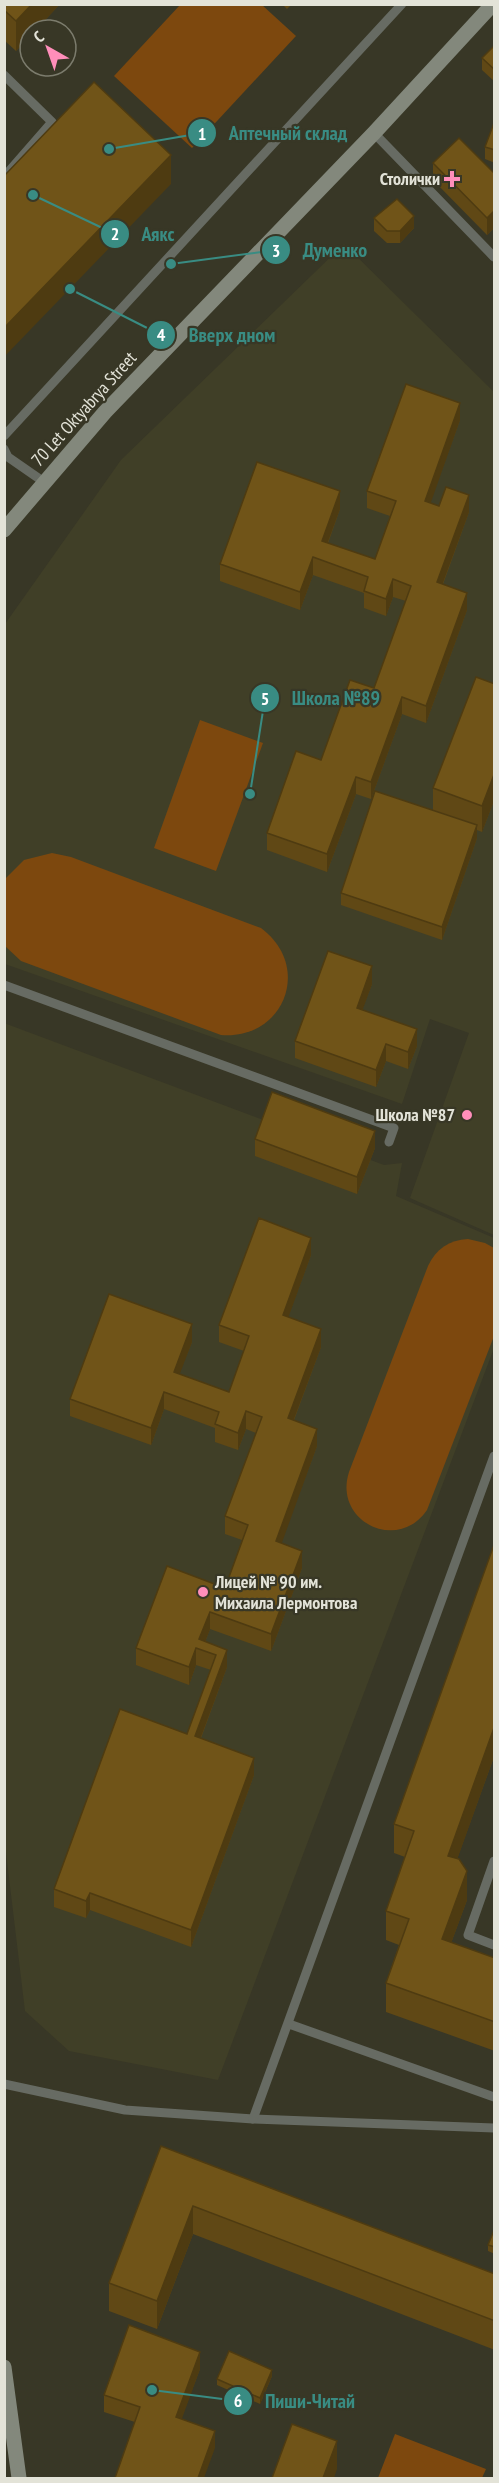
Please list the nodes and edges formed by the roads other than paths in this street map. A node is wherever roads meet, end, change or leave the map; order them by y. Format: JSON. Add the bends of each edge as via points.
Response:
{"nodes":[{"id":1,"x":402,"y":4,"type":"edge"},
{"id":2,"x":493,"y":4,"type":"edge"},
{"id":3,"x":4,"y":75,"type":"edge"},
{"id":4,"x":374,"y":133,"type":"junction"},
{"id":5,"x":4,"y":177,"type":"edge"},
{"id":6,"x":495,"y":257,"type":"edge"},
{"id":7,"x":4,"y":436,"type":"edge"},
{"id":8,"x":4,"y":449,"type":"edge"},
{"id":9,"x":44,"y":482,"type":"junction"},
{"id":10,"x":4,"y":530,"type":"edge"},
{"id":11,"x":4,"y":985,"type":"edge"},
{"id":12,"x":389,"y":1142,"type":"dead end"},
{"id":13,"x":495,"y":1456,"type":"edge"},
{"id":14,"x":495,"y":1861,"type":"edge"},
{"id":15,"x":495,"y":1945,"type":"edge"},
{"id":16,"x":289,"y":2024,"type":"junction"},
{"id":17,"x":4,"y":2084,"type":"edge"},
{"id":18,"x":495,"y":2097,"type":"edge"},
{"id":19,"x":253,"y":2119,"type":"junction"},
{"id":20,"x":495,"y":2128,"type":"edge"},
{"id":21,"x":4,"y":2367,"type":"edge"},
{"id":22,"x":19,"y":2478,"type":"edge"}],
"edges":[{"from":1,"to":7,"type":"lane"},
{"from":2,"to":4,"type":"main road","name":"70 Let Oktyabrya Street"},
{"from":3,"to":5,"type":"lane","via":[[52,122]]},
{"from":4,"to":6,"type":"lane"},
{"from":4,"to":9,"type":"main road","name":"70 Let Oktyabrya Street","via":[[105,412]]},
{"from":8,"to":9,"type":"lane","via":[[8,457]]},
{"from":9,"to":10,"type":"main road","name":"70 Let Oktyabrya Street"},
{"from":11,"to":12,"type":"lane","via":[[394,1128]]},
{"from":13,"to":16,"type":"lane"},
{"from":14,"to":15,"type":"lane","via":[[468,1935]]},
{"from":16,"to":18,"type":"lane"},
{"from":16,"to":19,"type":"lane"},
{"from":17,"to":19,"type":"lane","via":[[125,2110]]},
{"from":19,"to":20,"type":"lane"},
{"from":21,"to":22,"type":"main road"}]}
